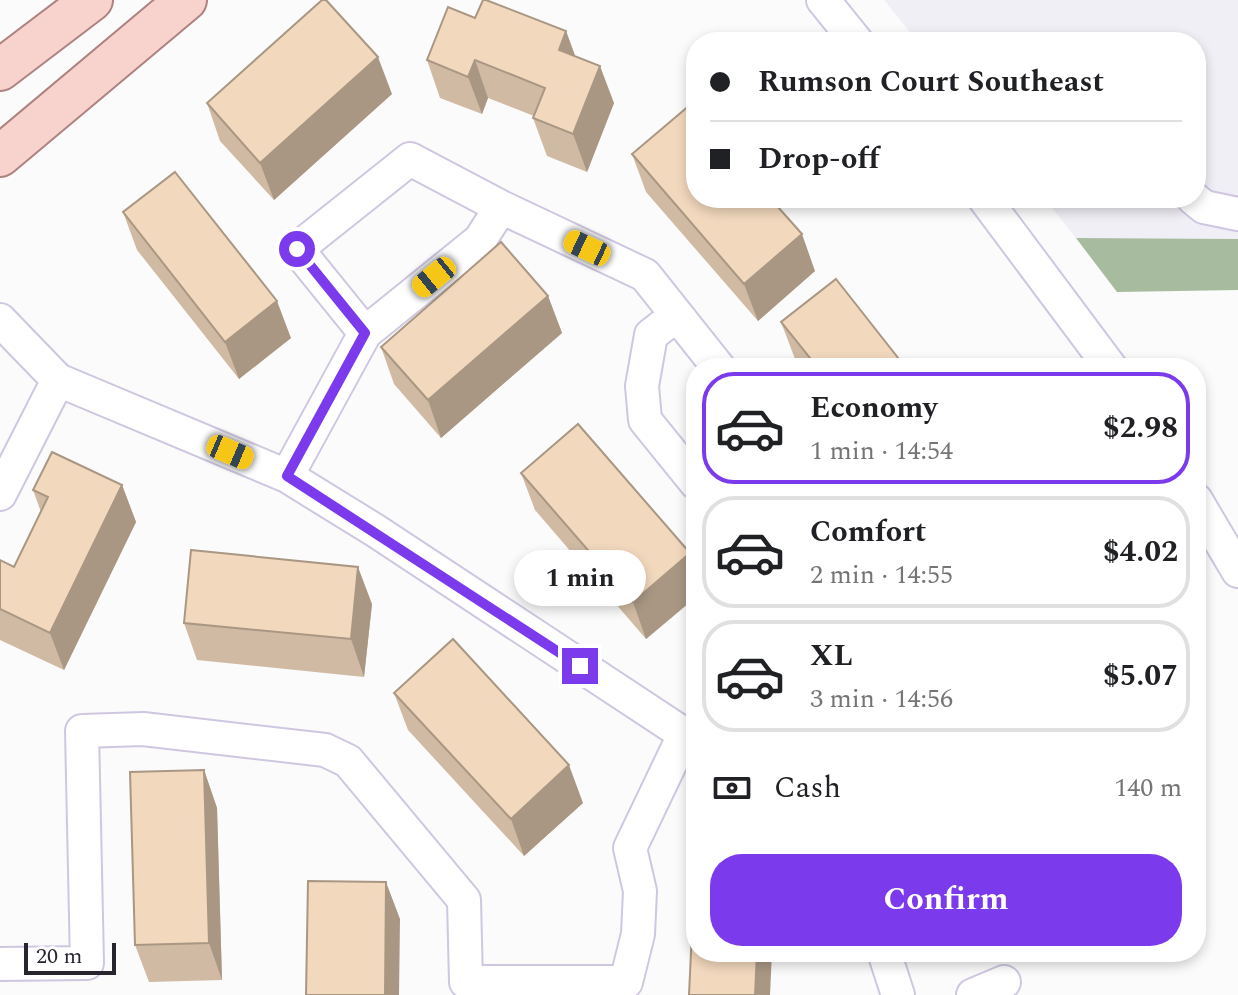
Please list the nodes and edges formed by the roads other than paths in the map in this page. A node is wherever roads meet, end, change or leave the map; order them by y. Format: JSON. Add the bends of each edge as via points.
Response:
{"nodes":[{"id":1,"x":92,"y":0,"type":"edge"},
{"id":2,"x":186,"y":0,"type":"edge"},
{"id":3,"x":823,"y":0,"type":"edge"},
{"id":4,"x":849,"y":32,"type":"edge"},
{"id":5,"x":4,"y":59,"type":"edge"},
{"id":6,"x":0,"y":156,"type":"edge"},
{"id":7,"x":501,"y":207,"type":"junction"},
{"id":8,"x":1206,"y":207,"type":"edge"},
{"id":9,"x":991,"y":208,"type":"edge"},
{"id":10,"x":1238,"y":214,"type":"edge"},
{"id":11,"x":677,"y":315,"type":"junction"},
{"id":12,"x":0,"y":320,"type":"edge"},
{"id":13,"x":365,"y":333,"type":"junction"},
{"id":14,"x":711,"y":358,"type":"edge"},
{"id":15,"x":1104,"y":358,"type":"edge"},
{"id":16,"x":58,"y":380,"type":"junction"},
{"id":17,"x":686,"y":471,"type":"edge"},
{"id":18,"x":287,"y":476,"type":"junction"},
{"id":19,"x":0,"y":494,"type":"edge"},
{"id":20,"x":1206,"y":517,"type":"edge"},
{"id":21,"x":1238,"y":571,"type":"edge"},
{"id":22,"x":686,"y":734,"type":"edge"},
{"id":23,"x":686,"y":744,"type":"edge"},
{"id":24,"x":887,"y":962,"type":"edge"},
{"id":25,"x":0,"y":964,"type":"edge"},
{"id":26,"x":1004,"y":982,"type":"dead end"},
{"id":27,"x":898,"y":995,"type":"edge"},
{"id":28,"x":973,"y":995,"type":"edge"}],
"edges":[{"from":1,"to":5,"type":"main road"},
{"from":2,"to":6,"type":"main road"},
{"from":3,"to":4,"type":"street"},
{"from":7,"to":11,"type":"street","via":[[645,275]]},
{"from":7,"to":13,"type":"street","via":[[480,240]]},
{"from":7,"to":13,"type":"street","via":[[410,159],[297,249]]},
{"from":8,"to":10,"type":"street"},
{"from":9,"to":15,"type":"street"},
{"from":11,"to":14,"type":"street"},
{"from":11,"to":17,"type":"street","via":[[651,335],[642,386],[645,420]]},
{"from":12,"to":16,"type":"street"},
{"from":13,"to":18,"type":"street"},
{"from":16,"to":18,"type":"street"},
{"from":16,"to":19,"type":"street"},
{"from":18,"to":22,"type":"street"},
{"from":20,"to":21,"type":"street"},
{"from":23,"to":25,"type":"street","via":[[630,848],[640,891],[638,934],[626,982],[466,982],[464,900],[348,761],[325,750],[143,729],[82,731],[87,963]]},
{"from":24,"to":27,"type":"street"},
{"from":26,"to":28,"type":"street"}]}
